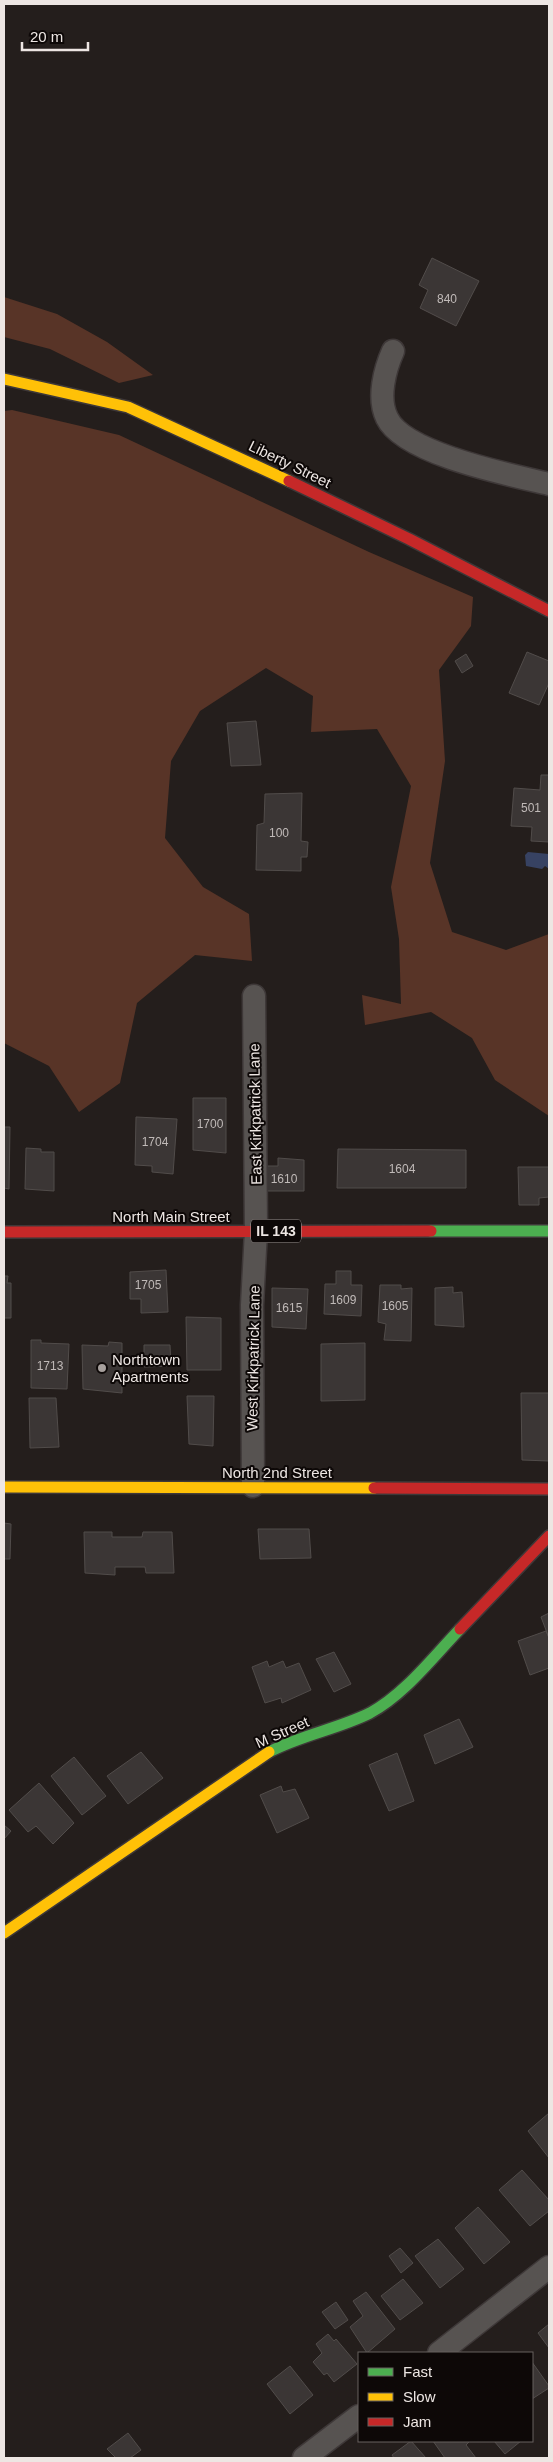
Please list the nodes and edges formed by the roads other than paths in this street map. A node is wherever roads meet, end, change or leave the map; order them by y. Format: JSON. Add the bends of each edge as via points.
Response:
{"nodes":[{"id":1,"x":393,"y":351,"type":"dead end"},
{"id":2,"x":4,"y":379,"type":"edge"},
{"id":3,"x":549,"y":484,"type":"edge"},
{"id":4,"x":549,"y":611,"type":"edge"},
{"id":5,"x":254,"y":996,"type":"dead end"},
{"id":6,"x":256,"y":1231,"type":"junction"},
{"id":7,"x":549,"y":1231,"type":"edge"},
{"id":8,"x":4,"y":1232,"type":"edge"},
{"id":9,"x":253,"y":1486,"type":"junction"},
{"id":10,"x":4,"y":1487,"type":"edge"},
{"id":11,"x":549,"y":1489,"type":"edge"},
{"id":12,"x":549,"y":1536,"type":"edge"},
{"id":13,"x":4,"y":1933,"type":"edge"},
{"id":14,"x":549,"y":2267,"type":"edge"},
{"id":15,"x":441,"y":2352,"type":"edge"},
{"id":16,"x":358,"y":2417,"type":"edge"},
{"id":17,"x":304,"y":2458,"type":"edge"}],
"edges":[{"from":1,"to":3,"type":"street","via":[[385,372],[383,404],[386,417],[399,433],[434,452]]},
{"from":2,"to":4,"type":"street","name":"Liberty Street","via":[[128,407],[232,453]]},
{"from":5,"to":6,"type":"street","name":"East Kirkpatrick Lane"},
{"from":6,"to":7,"type":"street","name":"North Main Street","number":"IL 143"},
{"from":6,"to":8,"type":"street","name":"North Main Street","number":"IL 143"},
{"from":6,"to":9,"type":"street","name":"West Kirkpatrick Lane","via":[[252,1305]]},
{"from":9,"to":10,"type":"street","name":"North 2nd Street"},
{"from":9,"to":11,"type":"street","name":"North 2nd Street"},
{"from":12,"to":13,"type":"street","name":"M Street","via":[[385,1703],[369,1713],[280,1746],[253,1761]]},
{"from":14,"to":15,"type":"street"},
{"from":16,"to":17,"type":"street"}]}
